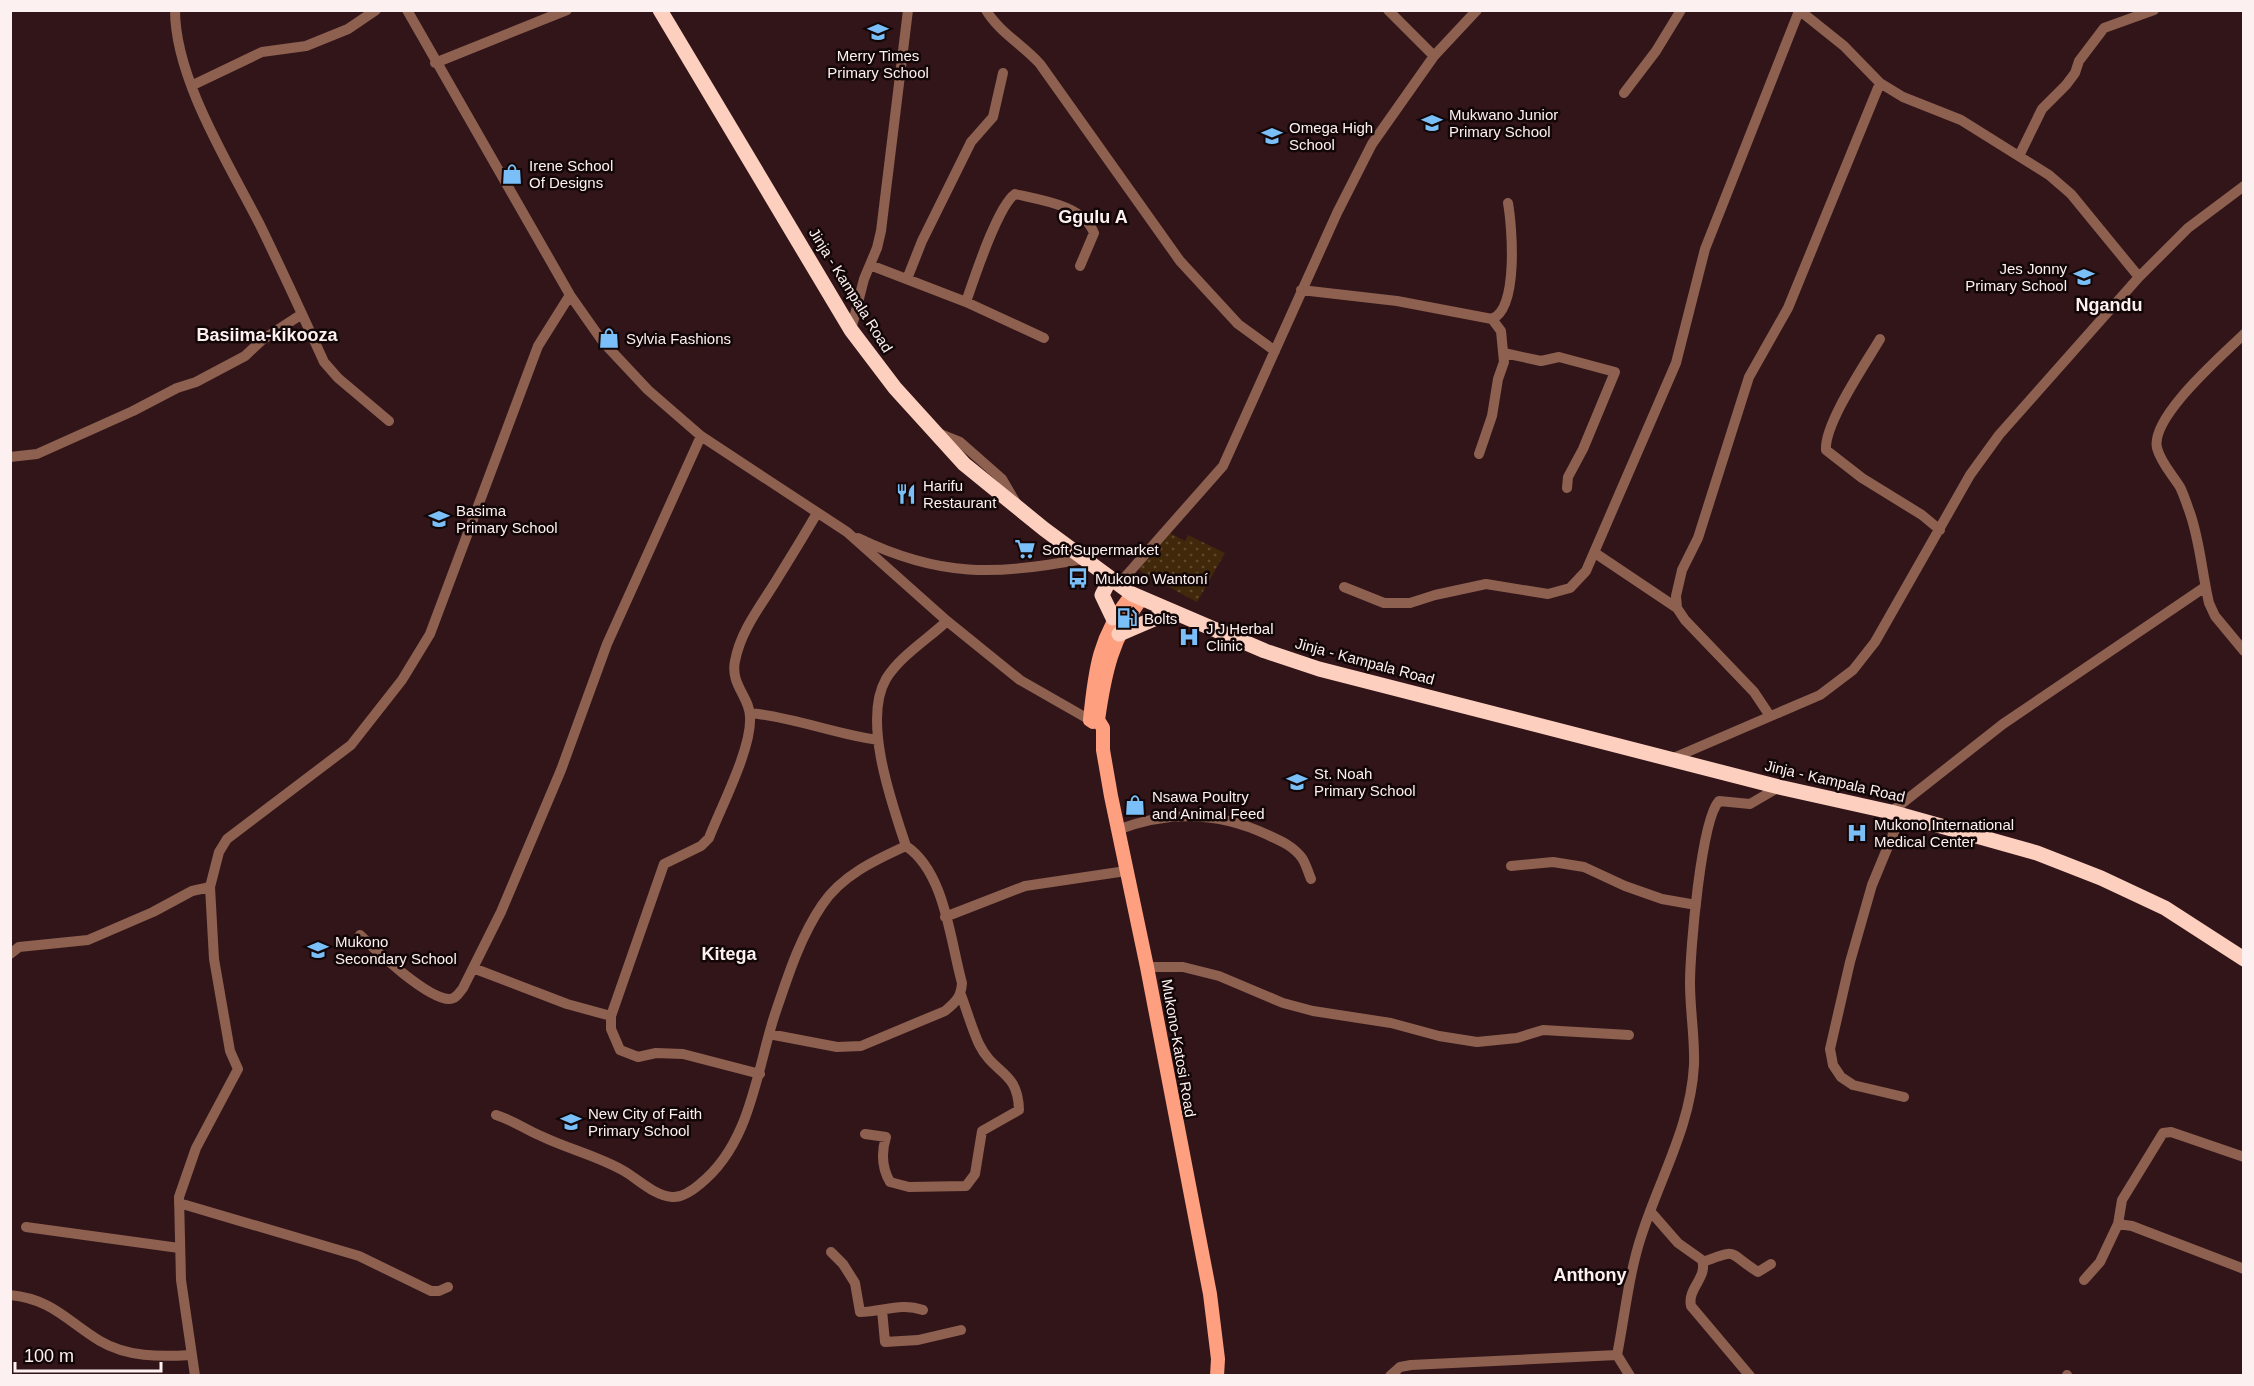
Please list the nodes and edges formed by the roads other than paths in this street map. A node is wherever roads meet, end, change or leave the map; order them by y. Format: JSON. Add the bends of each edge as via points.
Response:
{"nodes":[{"id":1,"x":175,"y":10,"type":"edge"},
{"id":2,"x":376,"y":10,"type":"edge"},
{"id":3,"x":407,"y":10,"type":"edge"},
{"id":4,"x":567,"y":10,"type":"edge"},
{"id":5,"x":660,"y":10,"type":"edge"},
{"id":6,"x":908,"y":10,"type":"edge"},
{"id":7,"x":986,"y":10,"type":"edge"},
{"id":8,"x":1388,"y":10,"type":"edge"},
{"id":9,"x":1477,"y":10,"type":"edge"},
{"id":10,"x":1681,"y":10,"type":"edge"},
{"id":11,"x":1799,"y":10,"type":"edge"},
{"id":12,"x":2154,"y":10,"type":"edge"},
{"id":13,"x":1434,"y":56,"type":"junction"},
{"id":14,"x":435,"y":63,"type":"junction"},
{"id":15,"x":1002,"y":73,"type":"dead end"},
{"id":16,"x":1880,"y":83,"type":"junction"},
{"id":17,"x":193,"y":85,"type":"junction"},
{"id":18,"x":1624,"y":93,"type":"dead end"},
{"id":19,"x":2019,"y":156,"type":"junction"},
{"id":20,"x":2244,"y":186,"type":"edge"},
{"id":21,"x":1508,"y":203,"type":"dead end"},
{"id":22,"x":870,"y":265,"type":"junction"},
{"id":23,"x":1080,"y":266,"type":"dead end"},
{"id":24,"x":2139,"y":277,"type":"junction"},
{"id":25,"x":907,"y":279,"type":"junction"},
{"id":26,"x":1301,"y":290,"type":"junction"},
{"id":27,"x":570,"y":295,"type":"junction"},
{"id":28,"x":966,"y":302,"type":"junction"},
{"id":29,"x":302,"y":314,"type":"junction"},
{"id":30,"x":1492,"y":319,"type":"junction"},
{"id":31,"x":851,"y":330,"type":"junction"},
{"id":32,"x":2243,"y":335,"type":"edge"},
{"id":33,"x":1044,"y":338,"type":"dead end"},
{"id":34,"x":1880,"y":339,"type":"dead end"},
{"id":35,"x":1275,"y":351,"type":"junction"},
{"id":36,"x":1504,"y":353,"type":"junction"},
{"id":37,"x":389,"y":421,"type":"dead end"},
{"id":38,"x":701,"y":436,"type":"junction"},
{"id":39,"x":1479,"y":454,"type":"dead end"},
{"id":40,"x":10,"y":457,"type":"edge"},
{"id":41,"x":1567,"y":488,"type":"dead end"},
{"id":42,"x":818,"y":513,"type":"junction"},
{"id":43,"x":1940,"y":530,"type":"junction"},
{"id":44,"x":847,"y":532,"type":"junction"},
{"id":45,"x":1595,"y":553,"type":"junction"},
{"id":46,"x":1083,"y":558,"type":"junction"},
{"id":47,"x":1114,"y":582,"type":"junction"},
{"id":48,"x":2205,"y":586,"type":"junction"},
{"id":49,"x":1344,"y":587,"type":"dead end"},
{"id":50,"x":1136,"y":596,"type":"junction"},
{"id":51,"x":1677,"y":608,"type":"junction"},
{"id":52,"x":1170,"y":612,"type":"junction"},
{"id":53,"x":1113,"y":618,"type":"junction"},
{"id":54,"x":947,"y":621,"type":"junction"},
{"id":55,"x":1119,"y":634,"type":"junction"},
{"id":56,"x":2244,"y":651,"type":"edge"},
{"id":57,"x":750,"y":713,"type":"junction"},
{"id":58,"x":1770,"y":716,"type":"junction"},
{"id":59,"x":1097,"y":722,"type":"junction"},
{"id":60,"x":878,"y":740,"type":"junction"},
{"id":61,"x":1671,"y":759,"type":"junction"},
{"id":62,"x":1779,"y":787,"type":"junction"},
{"id":63,"x":1896,"y":814,"type":"junction"},
{"id":64,"x":1117,"y":830,"type":"junction"},
{"id":65,"x":906,"y":846,"type":"junction"},
{"id":66,"x":1511,"y":866,"type":"dead end"},
{"id":67,"x":1126,"y":871,"type":"junction"},
{"id":68,"x":1311,"y":879,"type":"dead end"},
{"id":69,"x":210,"y":887,"type":"junction"},
{"id":70,"x":1696,"y":905,"type":"junction"},
{"id":71,"x":945,"y":917,"type":"junction"},
{"id":72,"x":360,"y":935,"type":"dead end"},
{"id":73,"x":10,"y":954,"type":"edge"},
{"id":74,"x":2244,"y":959,"type":"edge"},
{"id":75,"x":1147,"y":967,"type":"junction"},
{"id":76,"x":473,"y":968,"type":"junction"},
{"id":77,"x":961,"y":995,"type":"junction"},
{"id":78,"x":611,"y":1016,"type":"junction"},
{"id":79,"x":769,"y":1034,"type":"junction"},
{"id":80,"x":1629,"y":1035,"type":"dead end"},
{"id":81,"x":760,"y":1074,"type":"junction"},
{"id":82,"x":1904,"y":1097,"type":"dead end"},
{"id":83,"x":496,"y":1115,"type":"dead end"},
{"id":84,"x":865,"y":1134,"type":"dead end"},
{"id":85,"x":2244,"y":1157,"type":"edge"},
{"id":86,"x":179,"y":1203,"type":"junction"},
{"id":87,"x":1650,"y":1211,"type":"junction"},
{"id":88,"x":2118,"y":1224,"type":"junction"},
{"id":89,"x":27,"y":1227,"type":"dead end"},
{"id":90,"x":179,"y":1248,"type":"junction"},
{"id":91,"x":831,"y":1252,"type":"dead end"},
{"id":92,"x":1703,"y":1262,"type":"junction"},
{"id":93,"x":1771,"y":1264,"type":"dead end"},
{"id":94,"x":2244,"y":1269,"type":"edge"},
{"id":95,"x":2084,"y":1280,"type":"dead end"},
{"id":96,"x":448,"y":1287,"type":"dead end"},
{"id":97,"x":10,"y":1295,"type":"edge"},
{"id":98,"x":882,"y":1310,"type":"junction"},
{"id":99,"x":923,"y":1310,"type":"dead end"},
{"id":100,"x":961,"y":1330,"type":"dead end"},
{"id":101,"x":190,"y":1355,"type":"junction"},
{"id":102,"x":1617,"y":1355,"type":"junction"},
{"id":103,"x":195,"y":1376,"type":"edge"},
{"id":104,"x":1217,"y":1376,"type":"edge"},
{"id":105,"x":1390,"y":1376,"type":"edge"},
{"id":106,"x":1630,"y":1376,"type":"edge"},
{"id":107,"x":1750,"y":1376,"type":"edge"}],
"edges":[{"from":1,"to":17,"type":"street","via":[[180,55]]},
{"from":2,"to":17,"type":"street","via":[[348,29],[306,46],[262,52]]},
{"from":3,"to":14,"type":"street"},
{"from":4,"to":14,"type":"street"},
{"from":5,"to":31,"type":"highway","name":"Jinja - Kampala Road"},
{"from":6,"to":22,"type":"street","via":[[881,231]]},
{"from":7,"to":35,"type":"street","via":[[1040,64],[1180,261],[1238,324]]},
{"from":8,"to":13,"type":"street"},
{"from":9,"to":13,"type":"street"},
{"from":10,"to":18,"type":"street"},
{"from":11,"to":16,"type":"street","via":[[1844,46]]},
{"from":11,"to":45,"type":"street","via":[[1705,249],[1676,363]]},
{"from":12,"to":19,"type":"street","via":[[2104,28],[2066,85],[2042,109]]},
{"from":13,"to":26,"type":"street","via":[[1372,144]]},
{"from":14,"to":27,"type":"street"},
{"from":15,"to":25,"type":"street","via":[[993,117],[971,142]]},
{"from":16,"to":19,"type":"street","via":[[1903,97],[1961,120]]},
{"from":16,"to":51,"type":"street","via":[[1788,308],[1749,377],[1698,538],[1682,570]]},
{"from":17,"to":29,"type":"street"},
{"from":19,"to":24,"type":"street","via":[[2071,194]]},
{"from":20,"to":24,"type":"street","via":[[2188,228]]},
{"from":21,"to":30,"type":"street","via":[[1514,234],[1512,268],[1500,315]]},
{"from":22,"to":25,"type":"street"},
{"from":22,"to":31,"type":"street"},
{"from":23,"to":28,"type":"street","via":[[1094,233],[1091,226],[1059,205],[1015,194],[996,224]]},
{"from":24,"to":43,"type":"street","via":[[1999,435],[1970,475]]},
{"from":25,"to":28,"type":"street"},
{"from":26,"to":30,"type":"street","via":[[1397,301]]},
{"from":26,"to":35,"type":"street"},
{"from":27,"to":38,"type":"street","via":[[603,342],[648,390]]},
{"from":27,"to":69,"type":"street","via":[[538,346],[424,644],[402,680],[351,745],[222,845]]},
{"from":28,"to":33,"type":"street"},
{"from":29,"to":37,"type":"street","via":[[324,362]]},
{"from":29,"to":40,"type":"street","via":[[245,356],[196,382],[37,454]]},
{"from":30,"to":36,"type":"street","via":[[1501,332]]},
{"from":31,"to":46,"type":"highway","name":"Jinja - Kampala Road","via":[[929,429],[964,465]]},
{"from":32,"to":48,"type":"street","via":[[2192,386],[2158,432],[2156,446],[2191,515]]},
{"from":34,"to":43,"type":"street","via":[[1828,432],[1826,450]]},
{"from":35,"to":47,"type":"street","via":[[1223,466]]},
{"from":36,"to":39,"type":"street","via":[[1492,416]]},
{"from":36,"to":41,"type":"street","via":[[1541,361],[1559,357],[1615,372],[1568,477]]},
{"from":38,"to":42,"type":"street"},
{"from":38,"to":76,"type":"street","via":[[607,644],[561,770]]},
{"from":42,"to":44,"type":"street"},
{"from":42,"to":57,"type":"street","via":[[745,629],[736,654],[736,683]]},
{"from":43,"to":58,"type":"street","via":[[1875,642],[1853,670],[1820,695]]},
{"from":44,"to":46,"type":"street","via":[[910,560],[944,568],[1022,570]]},
{"from":44,"to":54,"type":"street"},
{"from":45,"to":49,"type":"street","via":[[1586,571],[1570,588],[1548,594],[1486,584],[1410,603],[1384,603]]},
{"from":45,"to":51,"type":"street"},
{"from":46,"to":47,"type":"highway","name":"Jinja - Kampala Road"},
{"from":47,"to":50,"type":"highway","name":"Jinja - Kampala Road"},
{"from":47,"to":53,"type":"highway","via":[[1102,595]]},
{"from":48,"to":56,"type":"street","via":[[2215,616]]},
{"from":48,"to":63,"type":"street","via":[[2003,724]]},
{"from":50,"to":52,"type":"highway","name":"Jinja - Kampala Road"},
{"from":50,"to":53,"type":"main road"},
{"from":50,"to":55,"type":"main road"},
{"from":51,"to":58,"type":"street","via":[[1754,692]]},
{"from":52,"to":55,"type":"highway"},
{"from":52,"to":61,"type":"highway","name":"Jinja - Kampala Road","via":[[1319,669]]},
{"from":53,"to":59,"type":"main road","via":[[1095,677]]},
{"from":54,"to":59,"type":"street","via":[[1020,680]]},
{"from":54,"to":60,"type":"street","via":[[887,678],[881,690]]},
{"from":55,"to":59,"type":"main road","via":[[1105,670]]},
{"from":57,"to":60,"type":"street"},
{"from":57,"to":78,"type":"street","via":[[742,753],[709,838],[664,864]]},
{"from":58,"to":61,"type":"street"},
{"from":59,"to":64,"type":"main road","name":"Mukono-Katosi Road"},
{"from":60,"to":65,"type":"street"},
{"from":61,"to":62,"type":"highway","name":"Jinja - Kampala Road"},
{"from":62,"to":63,"type":"highway","name":"Jinja - Kampala Road"},
{"from":62,"to":70,"type":"street","via":[[1750,804],[1727,800],[1714,806]]},
{"from":63,"to":74,"type":"highway","name":"Jinja - Kampala Road","via":[[2037,853],[2101,878],[2164,908]]},
{"from":63,"to":82,"type":"street","via":[[1850,962],[1830,1049],[1840,1077],[1853,1085]]},
{"from":64,"to":67,"type":"main road","name":"Mukono-Katosi Road"},
{"from":64,"to":68,"type":"street","via":[[1168,816],[1208,815],[1233,821],[1290,845],[1302,858]]},
{"from":65,"to":71,"type":"street","via":[[926,862]]},
{"from":65,"to":79,"type":"street","via":[[846,879],[823,902],[805,932]]},
{"from":66,"to":70,"type":"street","via":[[1553,862],[1584,867],[1662,899]]},
{"from":67,"to":71,"type":"street","via":[[1025,886]]},
{"from":67,"to":75,"type":"main road","name":"Mukono-Katosi Road"},
{"from":69,"to":73,"type":"street","via":[[192,891],[88,940],[20,947]]},
{"from":69,"to":86,"type":"street","via":[[214,959],[230,1051],[238,1069],[196,1148]]},
{"from":70,"to":87,"type":"street","via":[[1690,983],[1694,1065],[1689,1100],[1675,1150]]},
{"from":71,"to":77,"type":"street","via":[[962,983]]},
{"from":72,"to":76,"type":"street","via":[[399,970],[436,995],[449,999],[456,997]]},
{"from":75,"to":80,"type":"street","via":[[1183,968],[1219,976],[1313,1011],[1477,1042],[1517,1038],[1543,1030]]},
{"from":75,"to":104,"type":"main road","name":"Mukono-Katosi Road","via":[[1210,1294]]},
{"from":76,"to":78,"type":"street"},
{"from":77,"to":79,"type":"street","via":[[945,1011],[861,1046],[837,1047]]},
{"from":77,"to":84,"type":"street","via":[[980,1045],[992,1064],[1012,1079],[1018,1093],[1019,1110],[982,1131],[975,1174],[966,1186],[909,1187],[890,1182],[884,1171],[886,1137]]},
{"from":78,"to":81,"type":"street","via":[[611,1029],[620,1050],[638,1057],[683,1054]]},
{"from":79,"to":81,"type":"street"},
{"from":81,"to":83,"type":"street","via":[[740,1131],[724,1161],[682,1196],[671,1197],[656,1191],[624,1172]]},
{"from":85,"to":88,"type":"street","via":[[2171,1132],[2163,1133],[2122,1200]]},
{"from":86,"to":90,"type":"street"},
{"from":86,"to":96,"type":"street","via":[[359,1256],[431,1291]]},
{"from":87,"to":92,"type":"street","via":[[1673,1238]]},
{"from":87,"to":102,"type":"street"},
{"from":88,"to":94,"type":"street","via":[[2133,1226]]},
{"from":88,"to":95,"type":"street","via":[[2100,1262]]},
{"from":89,"to":90,"type":"street"},
{"from":90,"to":101,"type":"street"},
{"from":91,"to":98,"type":"street","via":[[855,1283],[860,1312]]},
{"from":92,"to":93,"type":"street","via":[[1726,1252],[1758,1272]]},
{"from":92,"to":107,"type":"street","via":[[1703,1273],[1691,1291],[1691,1306]]},
{"from":97,"to":101,"type":"street","via":[[49,1305],[111,1346],[155,1358]]},
{"from":98,"to":99,"type":"street","via":[[895,1306]]},
{"from":98,"to":100,"type":"street","via":[[885,1342],[918,1340]]},
{"from":101,"to":103,"type":"street"},
{"from":102,"to":105,"type":"street","via":[[1411,1365],[1400,1367]]},
{"from":102,"to":106,"type":"street"}]}
